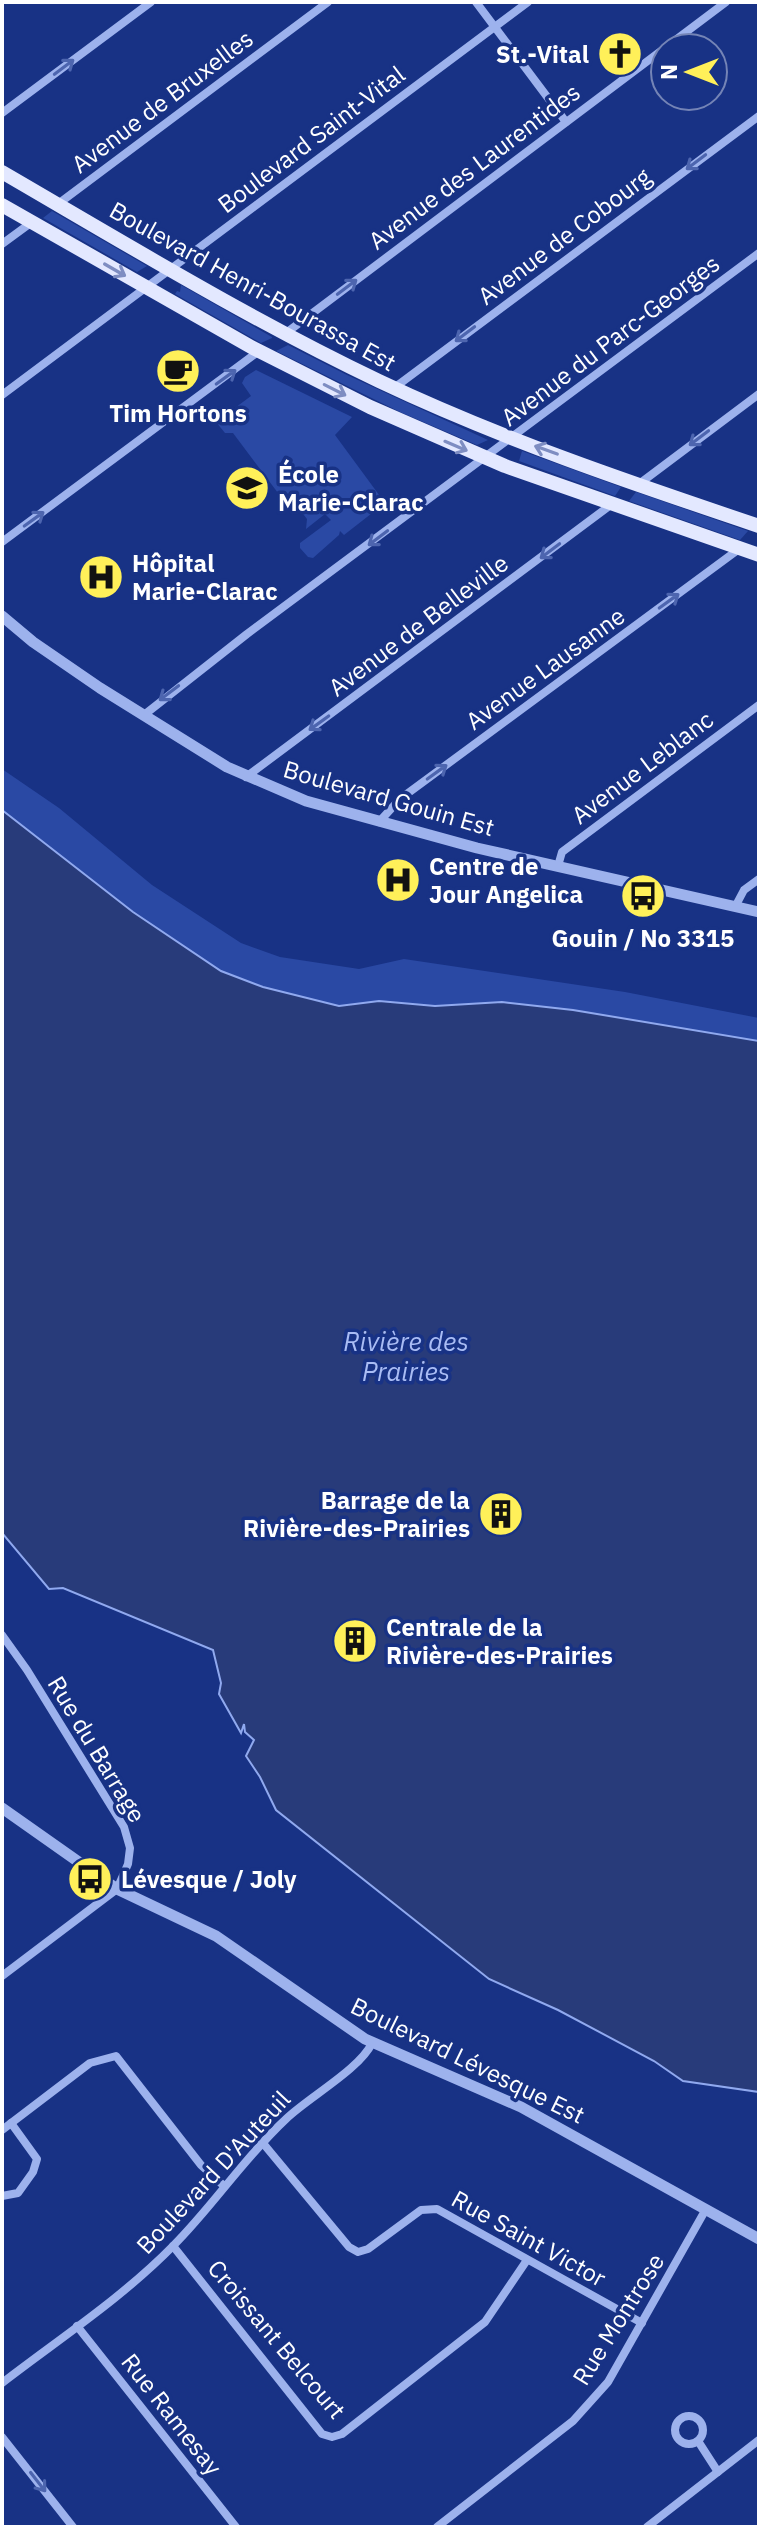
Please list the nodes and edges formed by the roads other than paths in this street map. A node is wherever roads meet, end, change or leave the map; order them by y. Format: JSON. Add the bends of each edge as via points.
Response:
{"nodes":[{"id":1,"x":151,"y":2,"type":"edge"},
{"id":2,"x":328,"y":2,"type":"edge"},
{"id":3,"x":476,"y":2,"type":"edge"},
{"id":4,"x":528,"y":2,"type":"edge"},
{"id":5,"x":726,"y":2,"type":"edge"},
{"id":6,"x":495,"y":27,"type":"junction"},
{"id":7,"x":2,"y":113,"type":"edge"},
{"id":8,"x":759,"y":116,"type":"edge"},
{"id":9,"x":566,"y":122,"type":"junction"},
{"id":10,"x":2,"y":172,"type":"edge"},
{"id":11,"x":58,"y":204,"type":"junction"},
{"id":12,"x":2,"y":205,"type":"edge"},
{"id":13,"x":32,"y":222,"type":"junction"},
{"id":14,"x":2,"y":244,"type":"edge"},
{"id":15,"x":759,"y":253,"type":"edge"},
{"id":16,"x":170,"y":269,"type":"junction"},
{"id":17,"x":146,"y":287,"type":"junction"},
{"id":18,"x":285,"y":334,"type":"junction"},
{"id":19,"x":259,"y":351,"type":"junction"},
{"id":20,"x":394,"y":388,"type":"junction"},
{"id":21,"x":759,"y":394,"type":"edge"},
{"id":22,"x":2,"y":395,"type":"edge"},
{"id":23,"x":512,"y":438,"type":"junction"},
{"id":24,"x":485,"y":458,"type":"junction"},
{"id":25,"x":639,"y":484,"type":"junction"},
{"id":26,"x":612,"y":504,"type":"junction"},
{"id":27,"x":759,"y":526,"type":"edge"},
{"id":28,"x":2,"y":542,"type":"edge"},
{"id":29,"x":739,"y":549,"type":"junction"},
{"id":30,"x":759,"y":555,"type":"edge"},
{"id":31,"x":2,"y":616,"type":"edge"},
{"id":32,"x":759,"y":705,"type":"edge"},
{"id":33,"x":144,"y":715,"type":"junction"},
{"id":34,"x":246,"y":777,"type":"junction"},
{"id":35,"x":379,"y":822,"type":"junction"},
{"id":36,"x":558,"y":866,"type":"junction"},
{"id":37,"x":759,"y":879,"type":"edge"},
{"id":38,"x":735,"y":907,"type":"junction"},
{"id":39,"x":759,"y":912,"type":"edge"},
{"id":40,"x":2,"y":1635,"type":"edge"},
{"id":41,"x":2,"y":1808,"type":"edge"},
{"id":42,"x":117,"y":1889,"type":"junction"},
{"id":43,"x":2,"y":1976,"type":"edge"},
{"id":44,"x":372,"y":2043,"type":"junction"},
{"id":45,"x":11,"y":2123,"type":"junction"},
{"id":46,"x":2,"y":2130,"type":"edge"},
{"id":47,"x":262,"y":2142,"type":"junction"},
{"id":48,"x":224,"y":2186,"type":"junction"},
{"id":49,"x":2,"y":2196,"type":"edge"},
{"id":50,"x":706,"y":2209,"type":"junction"},
{"id":51,"x":759,"y":2239,"type":"edge"},
{"id":52,"x":173,"y":2246,"type":"junction"},
{"id":53,"x":527,"y":2260,"type":"junction"},
{"id":54,"x":642,"y":2323,"type":"junction"},
{"id":55,"x":77,"y":2326,"type":"junction"},
{"id":56,"x":2,"y":2383,"type":"edge"},
{"id":57,"x":2,"y":2437,"type":"edge"},
{"id":58,"x":759,"y":2440,"type":"edge"},
{"id":59,"x":698,"y":2441,"type":"dead end"},
{"id":60,"x":718,"y":2472,"type":"junction"},
{"id":61,"x":73,"y":2527,"type":"edge"},
{"id":62,"x":236,"y":2527,"type":"edge"},
{"id":63,"x":437,"y":2527,"type":"edge"},
{"id":64,"x":647,"y":2527,"type":"edge"}],
"edges":[{"from":7,"to":1,"type":"street","one_way":true},
{"from":2,"to":11,"type":"street","name":"Avenue de Bruxelles"},
{"from":3,"to":6,"type":"street"},
{"from":4,"to":6,"type":"street","name":"Boulevard Saint-Vital"},
{"from":5,"to":9,"type":"street","name":"Avenue des Laurentides"},
{"from":6,"to":9,"type":"street"},
{"from":6,"to":16,"type":"street","name":"Boulevard Saint-Vital"},
{"from":8,"to":20,"type":"street","name":"Avenue de Cobourg","one_way":true},
{"from":18,"to":9,"type":"street","name":"Avenue des Laurentides","one_way":true},
{"from":10,"to":11,"type":"main road","name":"Boulevard Henri-Bourassa Est"},
{"from":11,"to":16,"type":"main road","name":"Boulevard Henri-Bourassa Est"},
{"from":12,"to":13,"type":"main road","name":"Boulevard Henri-Bourassa Est"},
{"from":13,"to":14,"type":"street"},
{"from":13,"to":17,"type":"main road","name":"Boulevard Henri-Bourassa Est","one_way":true},
{"from":15,"to":23,"type":"street","name":"Avenue du Parc-Georges"},
{"from":16,"to":17,"type":"street","name":"Boulevard Saint-Vital"},
{"from":16,"to":18,"type":"main road","name":"Boulevard Henri-Bourassa Est"},
{"from":17,"to":19,"type":"main road","name":"Boulevard Henri-Bourassa Est"},
{"from":17,"to":22,"type":"street","name":"Boulevard Saint-Vital"},
{"from":18,"to":20,"type":"main road","name":"Boulevard Henri-Bourassa Est"},
{"from":19,"to":24,"type":"main road","name":"Boulevard Henri-Bourassa Est","one_way":true},
{"from":28,"to":19,"type":"street","one_way":true},
{"from":20,"to":23,"type":"main road","name":"Boulevard Henri-Bourassa Est"},
{"from":21,"to":25,"type":"street","one_way":true},
{"from":23,"to":24,"type":"street","name":"Avenue du Parc-Georges"},
{"from":25,"to":23,"type":"main road","name":"Boulevard Henri-Bourassa Est","one_way":true},
{"from":24,"to":26,"type":"main road","name":"Boulevard Henri-Bourassa Est"},
{"from":24,"to":33,"type":"street","name":"Avenue du Parc-Georges","one_way":true},
{"from":25,"to":27,"type":"main road","name":"Boulevard Henri-Bourassa Est"},
{"from":26,"to":29,"type":"main road","name":"Boulevard Henri-Bourassa Est"},
{"from":26,"to":34,"type":"street","name":"Avenue de Belleville","one_way":true},
{"from":29,"to":30,"type":"main road","name":"Boulevard Henri-Bourassa Est"},
{"from":35,"to":29,"type":"street","name":"Avenue Lausanne","one_way":true,"via":[[400,799]]},
{"from":31,"to":33,"type":"street","name":"Boulevard Gouin Est"},
{"from":32,"to":36,"type":"street","name":"Avenue Leblanc","via":[[562,852]]},
{"from":33,"to":34,"type":"street","name":"Boulevard Gouin Est"},
{"from":34,"to":35,"type":"street","name":"Boulevard Gouin Est"},
{"from":35,"to":36,"type":"street","name":"Boulevard Gouin Est"},
{"from":36,"to":38,"type":"street","name":"Boulevard Gouin Est"},
{"from":37,"to":38,"type":"street","via":[[744,890]]},
{"from":38,"to":39,"type":"street","name":"Boulevard Gouin Est"},
{"from":40,"to":42,"type":"street","name":"Rue du Barrage","via":[[124,1827],[130,1848]]},
{"from":41,"to":42,"type":"street","name":"Boulevard Lévesque Est"},
{"from":42,"to":43,"type":"street"},
{"from":42,"to":44,"type":"street","name":"Boulevard Lévesque Est","via":[[216,1936]]},
{"from":44,"to":47,"type":"street","name":"Boulevard D'Auteuil","via":[[363,2057]]},
{"from":44,"to":50,"type":"street","name":"Boulevard Lévesque Est","via":[[521,2107]]},
{"from":45,"to":46,"type":"street"},
{"from":45,"to":48,"type":"street","via":[[90,2063],[116,2056],[201,2165]]},
{"from":45,"to":49,"type":"street","via":[[37,2159],[18,2193]]},
{"from":47,"to":48,"type":"street","name":"Boulevard D'Auteuil"},
{"from":47,"to":53,"type":"street","name":"Rue Saint Victor","via":[[358,2252],[421,2210],[437,2209]]},
{"from":48,"to":52,"type":"street","name":"Boulevard D'Auteuil"},
{"from":50,"to":51,"type":"street","name":"Boulevard Lévesque Est"},
{"from":50,"to":54,"type":"street","name":"Rue Montrose"},
{"from":52,"to":53,"type":"street","name":"Croissant Belcourt","via":[[322,2434],[332,2437],[485,2322]]},
{"from":52,"to":55,"type":"street","name":"Boulevard D'Auteuil"},
{"from":53,"to":54,"type":"street","name":"Rue Saint Victor"},
{"from":54,"to":63,"type":"street","name":"Rue Montrose","via":[[608,2382],[573,2421]]},
{"from":55,"to":56,"type":"street","name":"Boulevard D'Auteuil"},
{"from":55,"to":62,"type":"street","name":"Rue Ramesay"},
{"from":57,"to":61,"type":"street","one_way":true},
{"from":58,"to":60,"type":"street"},
{"from":59,"to":60,"type":"street"},
{"from":60,"to":64,"type":"street"}]}
